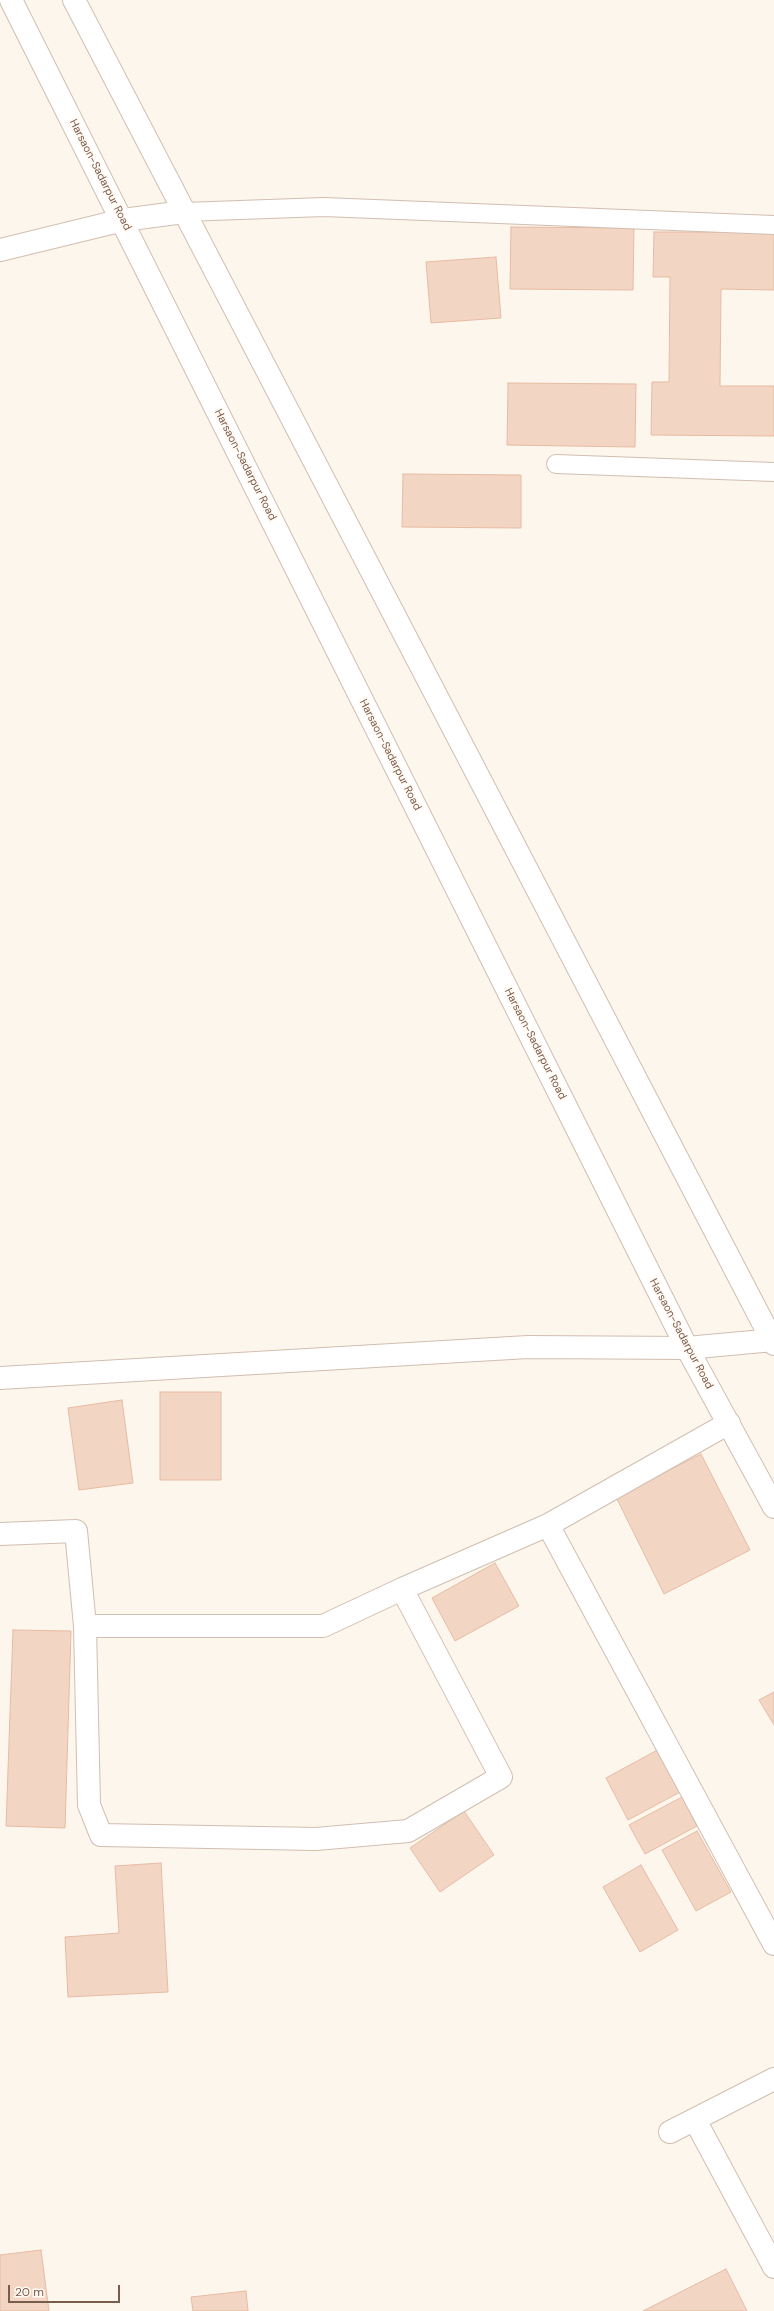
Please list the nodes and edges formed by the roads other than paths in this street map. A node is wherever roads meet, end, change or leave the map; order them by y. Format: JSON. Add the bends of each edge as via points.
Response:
{"nodes":[{"id":1,"x":11,"y":0,"type":"edge"},
{"id":2,"x":74,"y":0,"type":"edge"},
{"id":3,"x":184,"y":212,"type":"junction"},
{"id":4,"x":122,"y":220,"type":"junction"},
{"id":5,"x":774,"y":225,"type":"edge"},
{"id":6,"x":0,"y":250,"type":"edge"},
{"id":7,"x":556,"y":464,"type":"dead end"},
{"id":8,"x":774,"y":472,"type":"edge"},
{"id":9,"x":773,"y":1342,"type":"edge"},
{"id":10,"x":687,"y":1348,"type":"junction"},
{"id":11,"x":0,"y":1378,"type":"edge"},
{"id":12,"x":730,"y":1423,"type":"junction"},
{"id":13,"x":774,"y":1507,"type":"edge"},
{"id":14,"x":548,"y":1525,"type":"junction"},
{"id":15,"x":0,"y":1534,"type":"edge"},
{"id":16,"x":402,"y":1589,"type":"junction"},
{"id":17,"x":85,"y":1626,"type":"junction"},
{"id":18,"x":774,"y":1944,"type":"edge"},
{"id":19,"x":774,"y":2079,"type":"edge"},
{"id":20,"x":695,"y":2120,"type":"junction"},
{"id":21,"x":670,"y":2132,"type":"dead end"},
{"id":22,"x":774,"y":2267,"type":"edge"}],
"edges":[{"from":1,"to":4,"type":"street","name":"Harsaon-Sadarpur Road"},
{"from":2,"to":3,"type":"street"},
{"from":3,"to":4,"type":"street"},
{"from":3,"to":5,"type":"lane","via":[[324,207]]},
{"from":3,"to":9,"type":"street"},
{"from":4,"to":6,"type":"street"},
{"from":4,"to":10,"type":"street","name":"Harsaon-Sadarpur Road"},
{"from":7,"to":8,"type":"lane"},
{"from":9,"to":10,"type":"street"},
{"from":10,"to":11,"type":"street","via":[[528,1347]]},
{"from":10,"to":12,"type":"street","name":"Harsaon-Sadarpur Road"},
{"from":12,"to":13,"type":"street","name":"Harsaon-Sadarpur Road"},
{"from":12,"to":14,"type":"street"},
{"from":14,"to":16,"type":"street"},
{"from":14,"to":18,"type":"street"},
{"from":15,"to":17,"type":"street","via":[[76,1531]]},
{"from":16,"to":17,"type":"street","via":[[323,1626]]},
{"from":16,"to":17,"type":"street","via":[[502,1777],[408,1831],[316,1839],[101,1835],[89,1805]]},
{"from":19,"to":20,"type":"street"},
{"from":20,"to":21,"type":"street"},
{"from":20,"to":22,"type":"street"}]}
